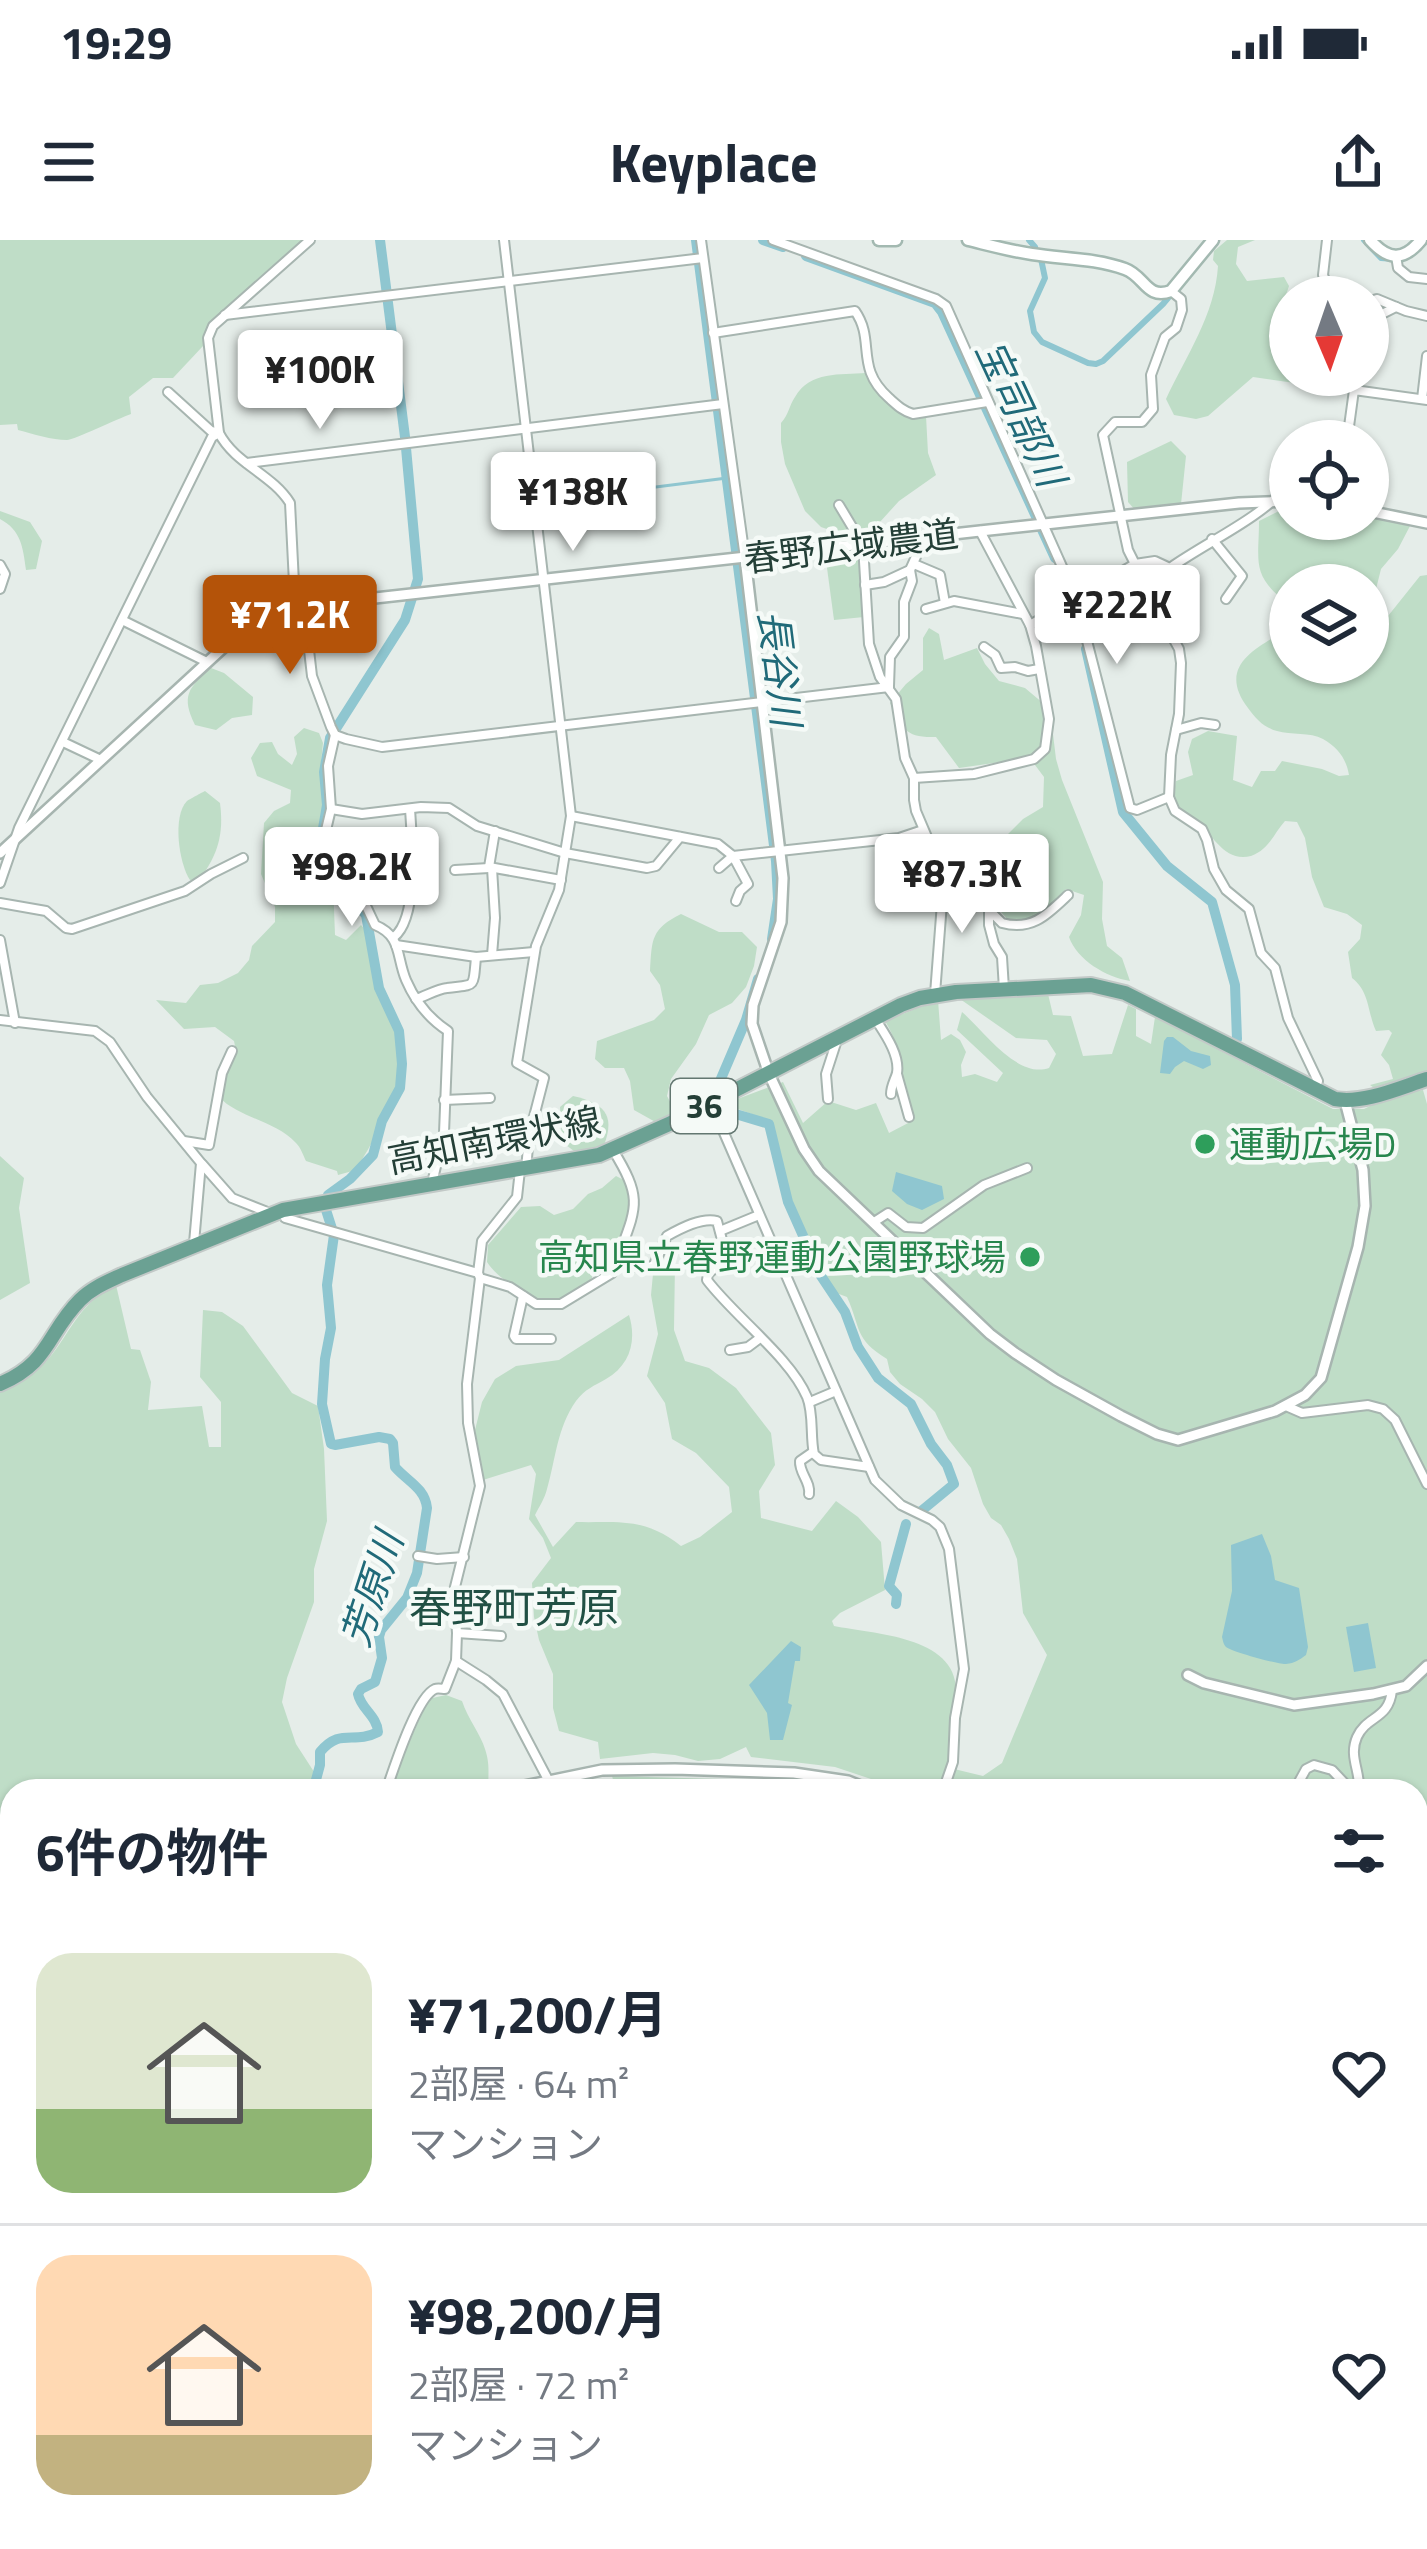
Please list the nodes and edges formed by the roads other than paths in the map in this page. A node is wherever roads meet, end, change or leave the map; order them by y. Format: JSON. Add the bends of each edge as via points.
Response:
{"nodes":[{"id":1,"x":310,"y":240,"type":"edge"},
{"id":2,"x":504,"y":240,"type":"edge"},
{"id":3,"x":701,"y":240,"type":"edge"},
{"id":4,"x":773,"y":240,"type":"edge"},
{"id":5,"x":879,"y":240,"type":"edge"},
{"id":6,"x":896,"y":240,"type":"edge"},
{"id":7,"x":1213,"y":240,"type":"edge"},
{"id":8,"x":1327,"y":240,"type":"edge"},
{"id":9,"x":1370,"y":240,"type":"edge"},
{"id":10,"x":1420,"y":240,"type":"edge"},
{"id":11,"x":976,"y":241,"type":"edge"},
{"id":12,"x":699,"y":258,"type":"junction"},
{"id":13,"x":1396,"y":259,"type":"junction"},
{"id":14,"x":1323,"y":276,"type":"edge"},
{"id":15,"x":1427,"y":279,"type":"edge"},
{"id":16,"x":508,"y":282,"type":"junction"},
{"id":17,"x":1174,"y":293,"type":"junction"},
{"id":18,"x":1389,"y":304,"type":"edge"},
{"id":19,"x":1397,"y":307,"type":"junction"},
{"id":20,"x":1389,"y":311,"type":"edge"},
{"id":21,"x":224,"y":315,"type":"junction"},
{"id":22,"x":1427,"y":316,"type":"edge"},
{"id":23,"x":713,"y":333,"type":"junction"},
{"id":24,"x":1427,"y":356,"type":"edge"},
{"id":25,"x":168,"y":392,"type":"dead end"},
{"id":26,"x":1424,"y":399,"type":"edge"},
{"id":27,"x":987,"y":402,"type":"junction"},
{"id":28,"x":723,"y":404,"type":"junction"},
{"id":29,"x":1350,"y":420,"type":"edge"},
{"id":30,"x":525,"y":428,"type":"junction"},
{"id":31,"x":219,"y":433,"type":"junction"},
{"id":32,"x":245,"y":464,"type":"junction"},
{"id":33,"x":1269,"y":501,"type":"edge"},
{"id":34,"x":1269,"y":504,"type":"edge"},
{"id":35,"x":839,"y":505,"type":"dead end"},
{"id":36,"x":1389,"y":515,"type":"edge"},
{"id":37,"x":1121,"y":517,"type":"junction"},
{"id":38,"x":1427,"y":523,"type":"edge"},
{"id":39,"x":1039,"y":526,"type":"junction"},
{"id":40,"x":980,"y":531,"type":"junction"},
{"id":41,"x":936,"y":536,"type":"junction"},
{"id":42,"x":1212,"y":539,"type":"junction"},
{"id":43,"x":863,"y":545,"type":"junction"},
{"id":44,"x":745,"y":558,"type":"junction"},
{"id":45,"x":1135,"y":564,"type":"junction"},
{"id":46,"x":0,"y":565,"type":"edge"},
{"id":47,"x":912,"y":567,"type":"junction"},
{"id":48,"x":1170,"y":568,"type":"junction"},
{"id":49,"x":544,"y":579,"type":"junction"},
{"id":50,"x":865,"y":585,"type":"junction"},
{"id":51,"x":0,"y":589,"type":"edge"},
{"id":52,"x":1076,"y":598,"type":"junction"},
{"id":53,"x":1226,"y":599,"type":"dead end"},
{"id":54,"x":944,"y":603,"type":"junction"},
{"id":55,"x":298,"y":609,"type":"junction"},
{"id":56,"x":926,"y":609,"type":"dead end"},
{"id":57,"x":1024,"y":615,"type":"junction"},
{"id":58,"x":122,"y":620,"type":"junction"},
{"id":59,"x":1030,"y":625,"type":"junction"},
{"id":60,"x":984,"y":647,"type":"dead end"},
{"id":61,"x":207,"y":662,"type":"junction"},
{"id":62,"x":1039,"y":669,"type":"junction"},
{"id":63,"x":889,"y":687,"type":"junction"},
{"id":64,"x":759,"y":704,"type":"junction"},
{"id":65,"x":560,"y":725,"type":"junction"},
{"id":66,"x":1215,"y":725,"type":"dead end"},
{"id":67,"x":1176,"y":730,"type":"junction"},
{"id":68,"x":333,"y":732,"type":"junction"},
{"id":69,"x":63,"y":742,"type":"junction"},
{"id":70,"x":101,"y":760,"type":"junction"},
{"id":71,"x":914,"y":778,"type":"junction"},
{"id":72,"x":1169,"y":797,"type":"junction"},
{"id":73,"x":331,"y":809,"type":"junction"},
{"id":74,"x":410,"y":809,"type":"junction"},
{"id":75,"x":572,"y":816,"type":"junction"},
{"id":76,"x":923,"y":830,"type":"junction"},
{"id":77,"x":495,"y":831,"type":"junction"},
{"id":78,"x":17,"y":837,"type":"junction"},
{"id":79,"x":680,"y":837,"type":"junction"},
{"id":80,"x":776,"y":852,"type":"junction"},
{"id":81,"x":0,"y":853,"type":"edge"},
{"id":82,"x":565,"y":853,"type":"junction"},
{"id":83,"x":734,"y":856,"type":"junction"},
{"id":84,"x":243,"y":858,"type":"dead end"},
{"id":85,"x":491,"y":867,"type":"junction"},
{"id":86,"x":719,"y":868,"type":"dead end"},
{"id":87,"x":455,"y":870,"type":"dead end"},
{"id":88,"x":944,"y":877,"type":"junction"},
{"id":89,"x":560,"y":880,"type":"junction"},
{"id":90,"x":0,"y":883,"type":"edge"},
{"id":91,"x":1068,"y":895,"type":"dead end"},
{"id":92,"x":736,"y":901,"type":"dead end"},
{"id":93,"x":0,"y":903,"type":"edge"},
{"id":94,"x":989,"y":910,"type":"junction"},
{"id":95,"x":0,"y":940,"type":"edge"},
{"id":96,"x":395,"y":941,"type":"junction"},
{"id":97,"x":534,"y":952,"type":"junction"},
{"id":98,"x":492,"y":955,"type":"junction"},
{"id":99,"x":476,"y":957,"type":"junction"},
{"id":100,"x":1004,"y":989,"type":"junction"},
{"id":101,"x":935,"y":994,"type":"junction"},
{"id":102,"x":416,"y":999,"type":"junction"},
{"id":103,"x":875,"y":1018,"type":"junction"},
{"id":104,"x":0,"y":1020,"type":"edge"},
{"id":105,"x":15,"y":1023,"type":"junction"},
{"id":106,"x":837,"y":1038,"type":"junction"},
{"id":107,"x":232,"y":1051,"type":"dead end"},
{"id":108,"x":897,"y":1072,"type":"junction"},
{"id":109,"x":769,"y":1074,"type":"junction"},
{"id":110,"x":1425,"y":1082,"type":"edge"},
{"id":111,"x":1316,"y":1090,"type":"junction"},
{"id":112,"x":891,"y":1094,"type":"dead end"},
{"id":113,"x":490,"y":1098,"type":"dead end"},
{"id":114,"x":828,"y":1099,"type":"dead end"},
{"id":115,"x":444,"y":1100,"type":"junction"},
{"id":116,"x":1346,"y":1101,"type":"junction"},
{"id":117,"x":711,"y":1103,"type":"junction"},
{"id":118,"x":909,"y":1117,"type":"dead end"},
{"id":119,"x":183,"y":1141,"type":"junction"},
{"id":120,"x":613,"y":1150,"type":"junction"},
{"id":121,"x":201,"y":1163,"type":"junction"},
{"id":122,"x":1027,"y":1168,"type":"dead end"},
{"id":123,"x":523,"y":1169,"type":"junction"},
{"id":124,"x":431,"y":1185,"type":"junction"},
{"id":125,"x":277,"y":1212,"type":"junction"},
{"id":126,"x":759,"y":1215,"type":"junction"},
{"id":127,"x":874,"y":1222,"type":"junction"},
{"id":128,"x":720,"y":1231,"type":"junction"},
{"id":129,"x":194,"y":1245,"type":"junction"},
{"id":130,"x":619,"y":1264,"type":"junction"},
{"id":131,"x":479,"y":1276,"type":"junction"},
{"id":132,"x":523,"y":1296,"type":"junction"},
{"id":133,"x":760,"y":1338,"type":"junction"},
{"id":134,"x":551,"y":1339,"type":"dead end"},
{"id":135,"x":730,"y":1350,"type":"dead end"},
{"id":136,"x":0,"y":1384,"type":"edge"},
{"id":137,"x":836,"y":1390,"type":"junction"},
{"id":138,"x":809,"y":1402,"type":"junction"},
{"id":139,"x":1286,"y":1406,"type":"junction"},
{"id":140,"x":813,"y":1452,"type":"junction"},
{"id":141,"x":869,"y":1467,"type":"junction"},
{"id":142,"x":1427,"y":1484,"type":"edge"},
{"id":143,"x":809,"y":1494,"type":"dead end"},
{"id":144,"x":420,"y":1557,"type":"dead end"},
{"id":145,"x":464,"y":1557,"type":"junction"},
{"id":146,"x":458,"y":1634,"type":"junction"},
{"id":147,"x":501,"y":1636,"type":"dead end"},
{"id":148,"x":456,"y":1661,"type":"junction"},
{"id":149,"x":1427,"y":1666,"type":"edge"},
{"id":150,"x":1188,"y":1675,"type":"dead end"},
{"id":151,"x":1391,"y":1690,"type":"junction"},
{"id":152,"x":390,"y":1779,"type":"edge"},
{"id":153,"x":547,"y":1779,"type":"edge"},
{"id":154,"x":553,"y":1779,"type":"edge"},
{"id":155,"x":837,"y":1779,"type":"edge"},
{"id":156,"x":947,"y":1779,"type":"edge"},
{"id":157,"x":1301,"y":1779,"type":"edge"},
{"id":158,"x":1341,"y":1779,"type":"edge"},
{"id":159,"x":1359,"y":1779,"type":"edge"}],
"edges":[{"from":1,"to":21,"type":"street"},
{"from":2,"to":16,"type":"street"},
{"from":3,"to":12,"type":"street"},
{"from":4,"to":27,"type":"street","via":[[943,302]]},
{"from":5,"to":6,"type":"main road"},
{"from":7,"to":17,"type":"main road"},
{"from":8,"to":14,"type":"street"},
{"from":9,"to":13,"type":"main road"},
{"from":10,"to":13,"type":"main road"},
{"from":11,"to":17,"type":"main road","via":[[1123,268],[1150,292]]},
{"from":12,"to":16,"type":"street"},
{"from":12,"to":23,"type":"street"},
{"from":13,"to":15,"type":"street","via":[[1409,277]]},
{"from":16,"to":21,"type":"street"},
{"from":16,"to":30,"type":"street"},
{"from":17,"to":37,"type":"street","via":[[1182,310],[1150,375],[1153,410],[1142,422],[1115,422],[1103,435]]},
{"from":18,"to":19,"type":"street"},
{"from":19,"to":20,"type":"street"},
{"from":19,"to":22,"type":"street"},
{"from":21,"to":31,"type":"street","via":[[208,338]]},
{"from":23,"to":27,"type":"street","via":[[855,311],[868,370],[905,412]]},
{"from":23,"to":28,"type":"street"},
{"from":24,"to":26,"type":"street"},
{"from":25,"to":31,"type":"street"},
{"from":26,"to":29,"type":"street","via":[[1354,390]]},
{"from":27,"to":39,"type":"street"},
{"from":28,"to":30,"type":"street"},
{"from":28,"to":44,"type":"street"},
{"from":30,"to":32,"type":"street"},
{"from":30,"to":49,"type":"street"},
{"from":31,"to":32,"type":"street"},
{"from":31,"to":58,"type":"street"},
{"from":32,"to":55,"type":"street","via":[[290,503]]},
{"from":33,"to":37,"type":"street","name":"春野広域農道"},
{"from":34,"to":42,"type":"street"},
{"from":35,"to":43,"type":"street"},
{"from":36,"to":38,"type":"street"},
{"from":37,"to":39,"type":"street","name":"春野広域農道"},
{"from":37,"to":45,"type":"street"},
{"from":39,"to":40,"type":"street","name":"春野広域農道"},
{"from":39,"to":52,"type":"street"},
{"from":40,"to":41,"type":"street","name":"春野広域農道"},
{"from":40,"to":57,"type":"street"},
{"from":41,"to":43,"type":"street","name":"春野広域農道"},
{"from":41,"to":47,"type":"street"},
{"from":42,"to":48,"type":"street"},
{"from":42,"to":53,"type":"street","via":[[1242,576]]},
{"from":43,"to":44,"type":"street","name":"春野広域農道"},
{"from":43,"to":50,"type":"street"},
{"from":44,"to":49,"type":"street","name":"春野広域農道"},
{"from":44,"to":64,"type":"street"},
{"from":45,"to":48,"type":"street"},
{"from":45,"to":52,"type":"street"},
{"from":46,"to":51,"type":"street"},
{"from":47,"to":50,"type":"street"},
{"from":47,"to":54,"type":"street","via":[[940,575]]},
{"from":47,"to":63,"type":"street"},
{"from":48,"to":67,"type":"street","via":[[1176,590],[1167,627],[1181,662]]},
{"from":49,"to":55,"type":"street","name":"春野広域農道"},
{"from":49,"to":65,"type":"street"},
{"from":50,"to":63,"type":"street","via":[[869,644]]},
{"from":52,"to":59,"type":"street"},
{"from":52,"to":72,"type":"street","via":[[1130,808]]},
{"from":54,"to":56,"type":"street"},
{"from":54,"to":57,"type":"street"},
{"from":55,"to":61,"type":"street","name":"春野広域農道","via":[[246,631]]},
{"from":55,"to":68,"type":"street"},
{"from":57,"to":59,"type":"street"},
{"from":58,"to":61,"type":"street"},
{"from":58,"to":69,"type":"street"},
{"from":59,"to":62,"type":"street"},
{"from":60,"to":62,"type":"street","via":[[1001,668]]},
{"from":61,"to":70,"type":"street","name":"春野広域農道"},
{"from":62,"to":71,"type":"street","via":[[1048,734],[1034,760]]},
{"from":63,"to":64,"type":"street"},
{"from":63,"to":71,"type":"street"},
{"from":64,"to":65,"type":"street"},
{"from":64,"to":80,"type":"street"},
{"from":65,"to":68,"type":"street","via":[[382,747]]},
{"from":65,"to":75,"type":"street"},
{"from":66,"to":67,"type":"street"},
{"from":67,"to":72,"type":"street"},
{"from":68,"to":73,"type":"street"},
{"from":69,"to":70,"type":"street"},
{"from":69,"to":78,"type":"street"},
{"from":70,"to":78,"type":"street","name":"春野広域農道"},
{"from":71,"to":76,"type":"street"},
{"from":72,"to":111,"type":"street","via":[[1202,830],[1226,890],[1249,909]]},
{"from":73,"to":74,"type":"street"},
{"from":73,"to":96,"type":"street","via":[[330,861]]},
{"from":74,"to":77,"type":"street","via":[[449,808]]},
{"from":74,"to":96,"type":"street","via":[[406,925]]},
{"from":75,"to":79,"type":"street"},
{"from":75,"to":82,"type":"street"},
{"from":76,"to":80,"type":"street"},
{"from":76,"to":88,"type":"street"},
{"from":77,"to":82,"type":"street"},
{"from":77,"to":85,"type":"street"},
{"from":78,"to":81,"type":"street","name":"春野広域農道"},
{"from":78,"to":90,"type":"street"},
{"from":79,"to":82,"type":"street","via":[[647,868]]},
{"from":79,"to":83,"type":"street","via":[[718,844]]},
{"from":80,"to":83,"type":"street"},
{"from":80,"to":109,"type":"street","via":[[781,922],[752,1015]]},
{"from":82,"to":89,"type":"street"},
{"from":83,"to":86,"type":"street"},
{"from":83,"to":92,"type":"street","via":[[748,884]]},
{"from":84,"to":93,"type":"street","via":[[185,891],[72,929],[46,911]]},
{"from":85,"to":87,"type":"street"},
{"from":85,"to":89,"type":"street"},
{"from":85,"to":98,"type":"street"},
{"from":88,"to":94,"type":"street","via":[[988,886]]},
{"from":88,"to":101,"type":"street"},
{"from":89,"to":97,"type":"street"},
{"from":91,"to":94,"type":"street","via":[[1026,926],[1002,923]]},
{"from":94,"to":100,"type":"street"},
{"from":95,"to":105,"type":"street"},
{"from":96,"to":99,"type":"street"},
{"from":96,"to":102,"type":"street"},
{"from":97,"to":98,"type":"street"},
{"from":97,"to":123,"type":"street","via":[[517,1064],[544,1078]]},
{"from":98,"to":99,"type":"street"},
{"from":99,"to":102,"type":"street","via":[[466,988]]},
{"from":100,"to":101,"type":"main road","name":"高知南環状線","number":"36"},
{"from":100,"to":111,"type":"main road","name":"高知南環状線","number":"36","via":[[1110,988]]},
{"from":101,"to":103,"type":"main road","name":"高知南環状線","number":"36"},
{"from":102,"to":115,"type":"street","via":[[448,1031]]},
{"from":103,"to":106,"type":"main road","name":"高知南環状線","number":"36"},
{"from":103,"to":108,"type":"street"},
{"from":104,"to":105,"type":"street"},
{"from":105,"to":119,"type":"street","via":[[95,1031]]},
{"from":106,"to":109,"type":"main road","name":"高知南環状線","number":"36"},
{"from":106,"to":114,"type":"street"},
{"from":107,"to":119,"type":"street","via":[[209,1145]]},
{"from":108,"to":112,"type":"street"},
{"from":108,"to":118,"type":"street"},
{"from":109,"to":117,"type":"main road","name":"高知南環状線","number":"36"},
{"from":109,"to":127,"type":"street","via":[[809,1157]]},
{"from":110,"to":116,"type":"main road"},
{"from":111,"to":116,"type":"main road","name":"高知南環状線","number":"36"},
{"from":113,"to":115,"type":"street"},
{"from":115,"to":124,"type":"street"},
{"from":116,"to":139,"type":"street","via":[[1363,1170],[1361,1234],[1322,1378]]},
{"from":117,"to":120,"type":"main road","name":"高知南環状線","number":"36"},
{"from":117,"to":126,"type":"street"},
{"from":119,"to":121,"type":"street"},
{"from":120,"to":123,"type":"main road","name":"高知南環状線","number":"36"},
{"from":120,"to":130,"type":"street","via":[[636,1196]]},
{"from":121,"to":125,"type":"street","via":[[232,1198]]},
{"from":121,"to":129,"type":"street"},
{"from":122,"to":127,"type":"street","via":[[984,1185],[923,1228],[887,1214]]},
{"from":123,"to":124,"type":"main road","name":"高知南環状線","number":"36"},
{"from":123,"to":131,"type":"street","via":[[517,1197],[479,1248]]},
{"from":124,"to":125,"type":"main road","name":"高知南環状線","number":"36"},
{"from":125,"to":129,"type":"main road","name":"高知南環状線","number":"36"},
{"from":125,"to":131,"type":"street"},
{"from":126,"to":128,"type":"street"},
{"from":126,"to":137,"type":"street"},
{"from":127,"to":139,"type":"street","via":[[1015,1353],[1157,1434],[1190,1438]]},
{"from":128,"to":130,"type":"street","via":[[704,1220],[667,1236],[654,1265]]},
{"from":128,"to":133,"type":"street","via":[[726,1255],[707,1280]]},
{"from":129,"to":136,"type":"main road","name":"高知南環状線","number":"36","via":[[98,1286],[38,1360]]},
{"from":130,"to":132,"type":"street","via":[[561,1304]]},
{"from":131,"to":132,"type":"street"},
{"from":131,"to":145,"type":"street","via":[[466,1384],[480,1486]]},
{"from":132,"to":134,"type":"street","via":[[514,1336]]},
{"from":133,"to":135,"type":"street"},
{"from":133,"to":138,"type":"street"},
{"from":137,"to":138,"type":"street"},
{"from":137,"to":141,"type":"street"},
{"from":138,"to":140,"type":"street"},
{"from":139,"to":142,"type":"street","via":[[1302,1413],[1383,1409]]},
{"from":140,"to":141,"type":"street"},
{"from":140,"to":143,"type":"street","via":[[800,1461]]},
{"from":141,"to":156,"type":"street","via":[[901,1505],[940,1526],[950,1549],[964,1669]]},
{"from":144,"to":145,"type":"street"},
{"from":145,"to":146,"type":"street","via":[[454,1591]]},
{"from":146,"to":147,"type":"street"},
{"from":146,"to":148,"type":"street"},
{"from":148,"to":152,"type":"street","via":[[445,1689],[429,1693],[417,1712]]},
{"from":148,"to":153,"type":"street","via":[[503,1694]]},
{"from":149,"to":151,"type":"street"},
{"from":150,"to":151,"type":"street","via":[[1294,1705]]},
{"from":151,"to":159,"type":"street","via":[[1387,1709],[1355,1741]]},
{"from":154,"to":155,"type":"street","via":[[675,1768]]},
{"from":157,"to":158,"type":"street","via":[[1314,1765]]}]}
